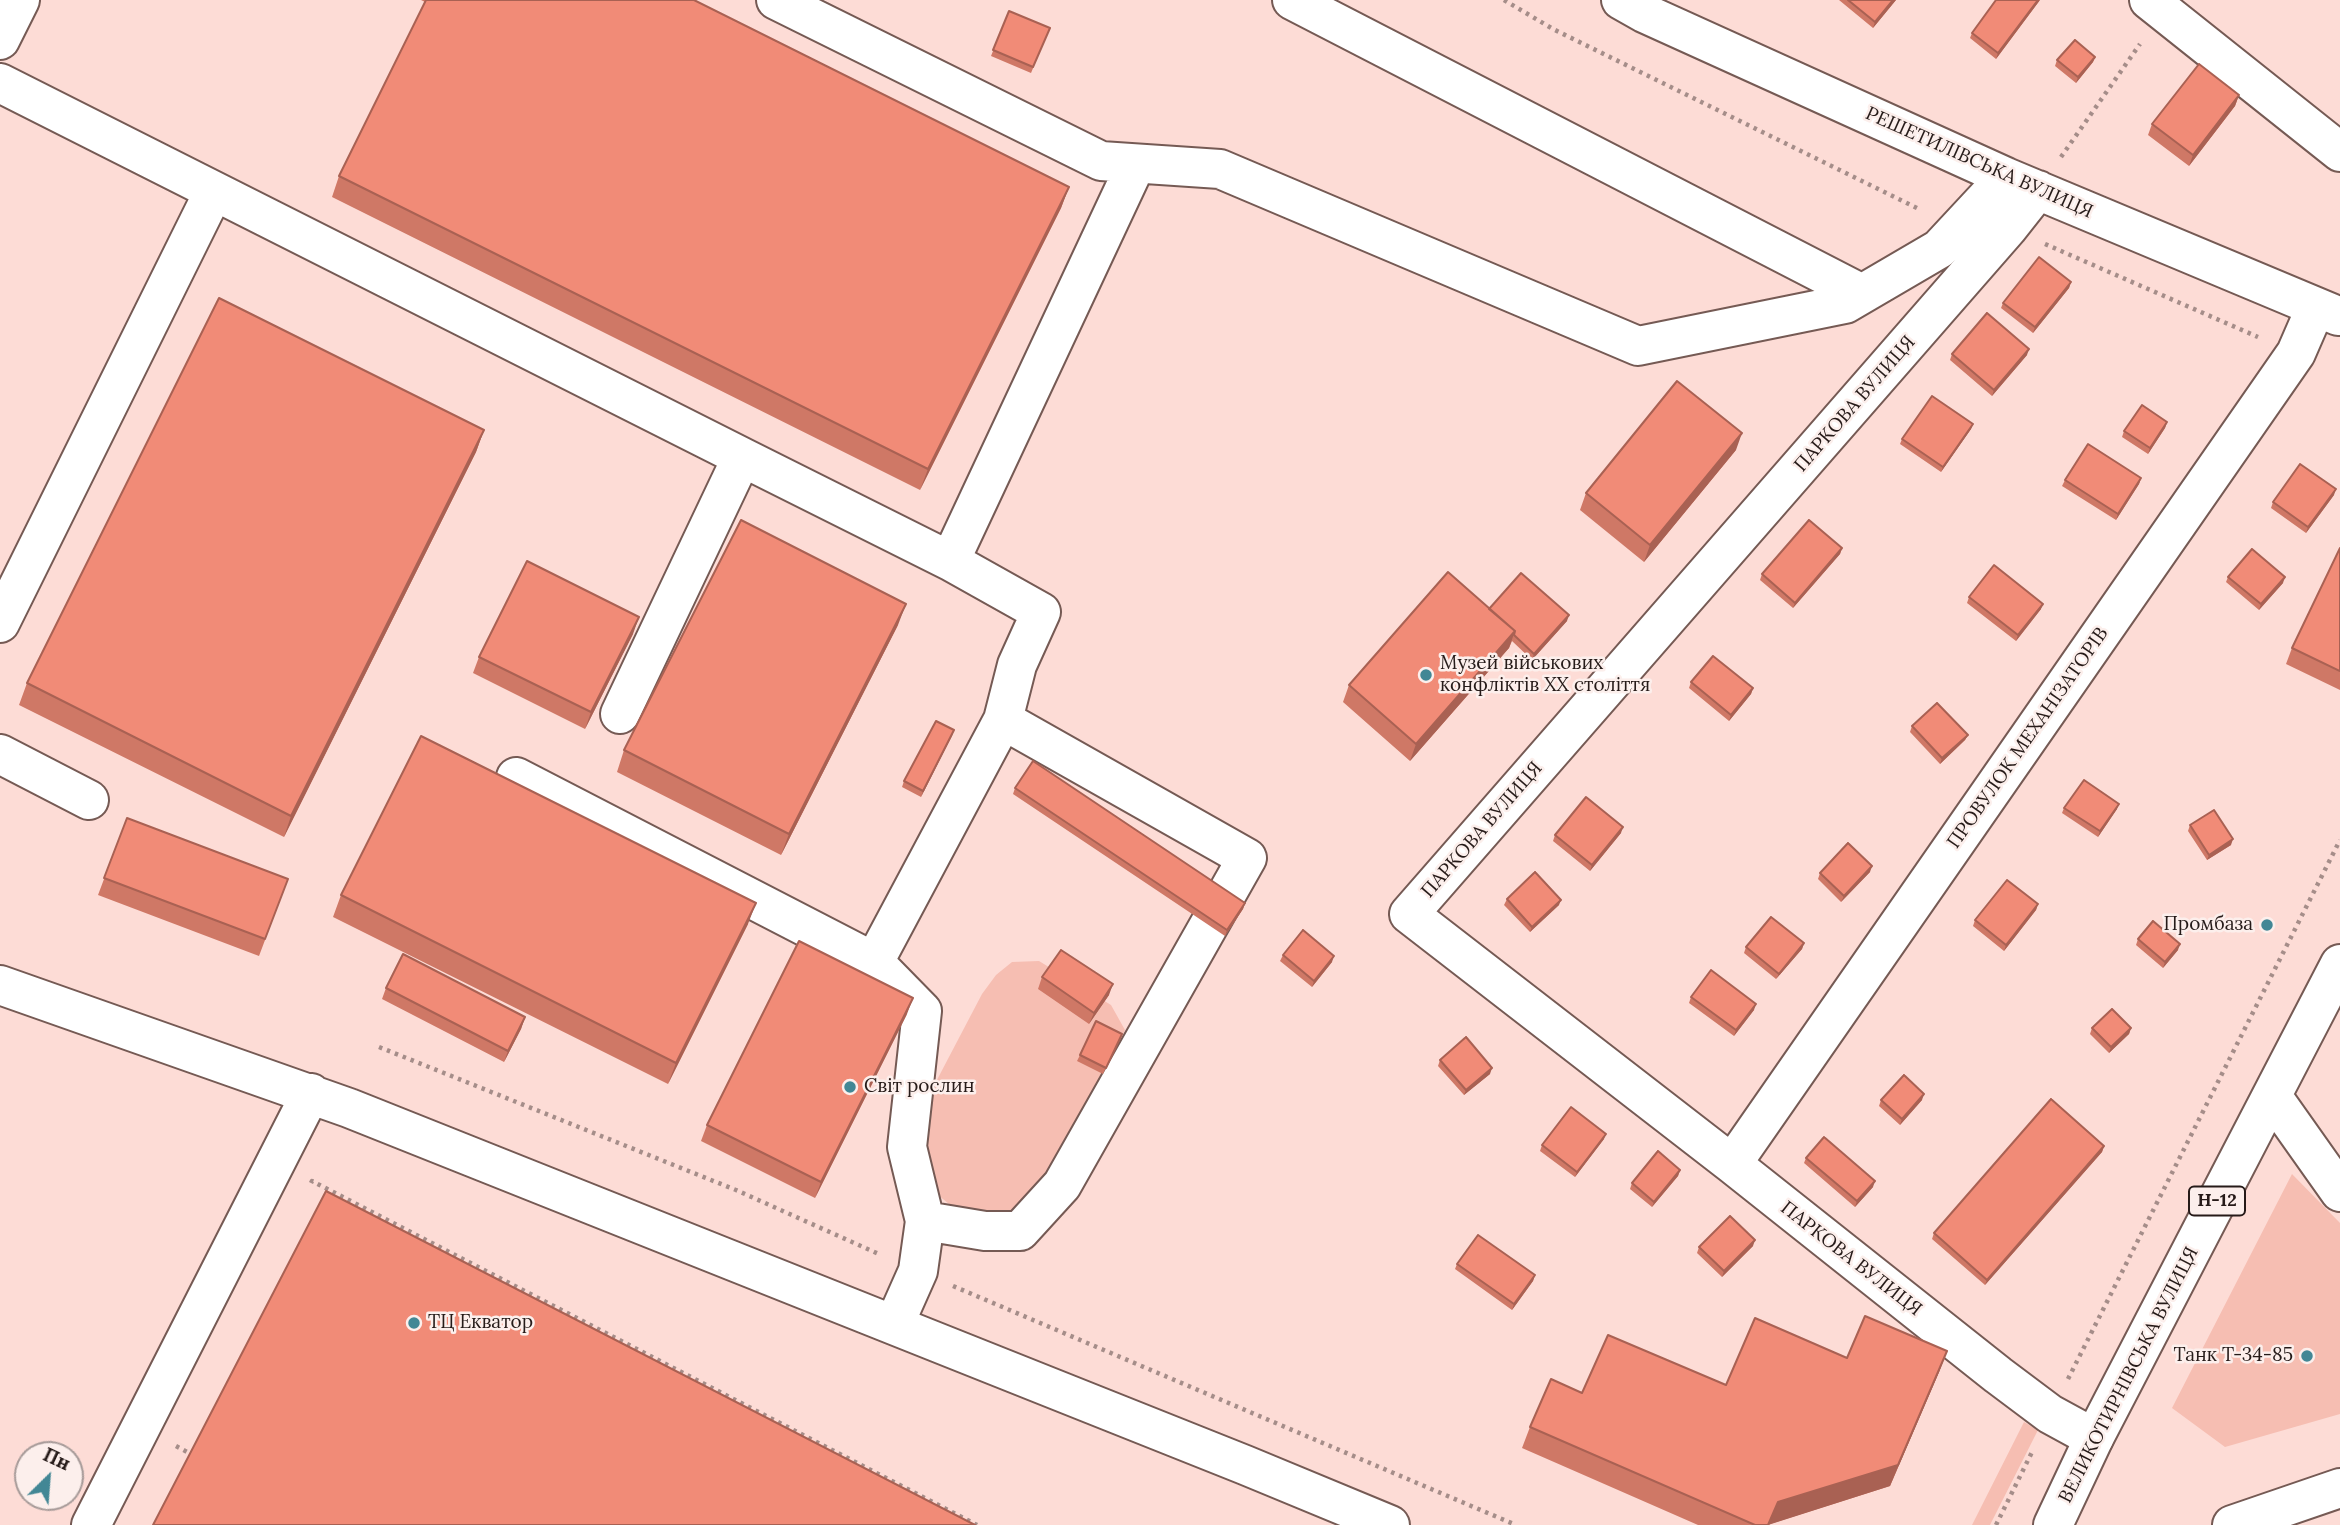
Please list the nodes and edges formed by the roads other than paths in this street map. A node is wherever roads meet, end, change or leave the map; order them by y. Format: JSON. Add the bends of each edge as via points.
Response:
{"nodes":[{"id":1,"x":20,"y":0,"type":"edge"},
{"id":2,"x":776,"y":0,"type":"edge"},
{"id":3,"x":1292,"y":0,"type":"edge"},
{"id":4,"x":1622,"y":0,"type":"edge"},
{"id":5,"x":2161,"y":4,"type":"edge"},
{"id":6,"x":0,"y":40,"type":"edge"},
{"id":7,"x":0,"y":83,"type":"edge"},
{"id":8,"x":2340,"y":152,"type":"edge"},
{"id":9,"x":1136,"y":164,"type":"junction"},
{"id":10,"x":2022,"y":184,"type":"junction"},
{"id":11,"x":214,"y":191,"type":"junction"},
{"id":12,"x":1862,"y":294,"type":"junction"},
{"id":13,"x":2328,"y":312,"type":"edge"},
{"id":14,"x":743,"y":457,"type":"junction"},
{"id":15,"x":950,"y":561,"type":"junction"},
{"id":16,"x":0,"y":623,"type":"edge"},
{"id":17,"x":620,"y":714,"type":"dead end"},
{"id":18,"x":1003,"y":720,"type":"junction"},
{"id":19,"x":0,"y":754,"type":"edge"},
{"id":20,"x":516,"y":777,"type":"dead end"},
{"id":21,"x":89,"y":800,"type":"dead end"},
{"id":22,"x":874,"y":961,"type":"junction"},
{"id":23,"x":2340,"y":964,"type":"edge"},
{"id":24,"x":0,"y":985,"type":"edge"},
{"id":25,"x":311,"y":1093,"type":"junction"},
{"id":26,"x":2272,"y":1096,"type":"junction"},
{"id":27,"x":1732,"y":1164,"type":"junction"},
{"id":28,"x":2340,"y":1192,"type":"edge"},
{"id":29,"x":925,"y":1221,"type":"junction"},
{"id":30,"x":894,"y":1325,"type":"junction"},
{"id":31,"x":2094,"y":1438,"type":"junction"},
{"id":32,"x":2340,"y":1488,"type":"edge"},
{"id":33,"x":90,"y":1525,"type":"edge"},
{"id":34,"x":1390,"y":1525,"type":"edge"},
{"id":35,"x":2053,"y":1525,"type":"edge"},
{"id":36,"x":2232,"y":1525,"type":"edge"}],
"edges":[{"from":1,"to":6,"type":"street"},
{"from":2,"to":9,"type":"street","via":[[1101,161]]},
{"from":3,"to":12,"type":"street"},
{"from":4,"to":10,"type":"street","name":"РЕШЕТИЛІВСЬКА ВУЛИЦЯ"},
{"from":5,"to":8,"type":"street"},
{"from":7,"to":11,"type":"street"},
{"from":9,"to":12,"type":"street","via":[[1220,169],[1638,346],[1845,304]]},
{"from":9,"to":15,"type":"street"},
{"from":10,"to":12,"type":"street","via":[[1958,229],[1940,249]]},
{"from":10,"to":13,"type":"street","name":"РЕШЕТИЛІВСЬКА ВУЛИЦЯ"},
{"from":10,"to":27,"type":"street","name":"ПАРКОВА ВУЛИЦЯ","via":[[2008,228],[1409,914]]},
{"from":11,"to":14,"type":"street"},
{"from":11,"to":16,"type":"street"},
{"from":13,"to":27,"type":"street","name":"ПРОВУЛОК МЕХАНІЗАТОРІВ"},
{"from":14,"to":15,"type":"street"},
{"from":14,"to":17,"type":"street"},
{"from":15,"to":18,"type":"street","via":[[1041,612],[1017,665]]},
{"from":18,"to":22,"type":"street"},
{"from":18,"to":29,"type":"street","via":[[1247,858],[1062,1185],[1020,1231],[985,1231]]},
{"from":19,"to":21,"type":"street"},
{"from":20,"to":22,"type":"street"},
{"from":22,"to":29,"type":"street","via":[[922,1011],[906,1147]]},
{"from":23,"to":26,"type":"street","name":"ВЕЛИКОТИРНІВСЬКА ВУЛИЦЯ","number":"Н-12"},
{"from":24,"to":25,"type":"street"},
{"from":25,"to":30,"type":"street"},
{"from":25,"to":33,"type":"street"},
{"from":26,"to":28,"type":"street"},
{"from":26,"to":31,"type":"street","name":"ВЕЛИКОТИРНІВСЬКА ВУЛИЦЯ","number":"Н-12"},
{"from":27,"to":31,"type":"street","name":"ПАРКОВА ВУЛИЦЯ","via":[[2050,1415]]},
{"from":29,"to":30,"type":"street","via":[[918,1271]]},
{"from":30,"to":34,"type":"street"},
{"from":31,"to":35,"type":"street","name":"ВЕЛИКОТИРНІВСЬКА ВУЛИЦЯ","number":"Н-12"},
{"from":32,"to":36,"type":"street"}]}
